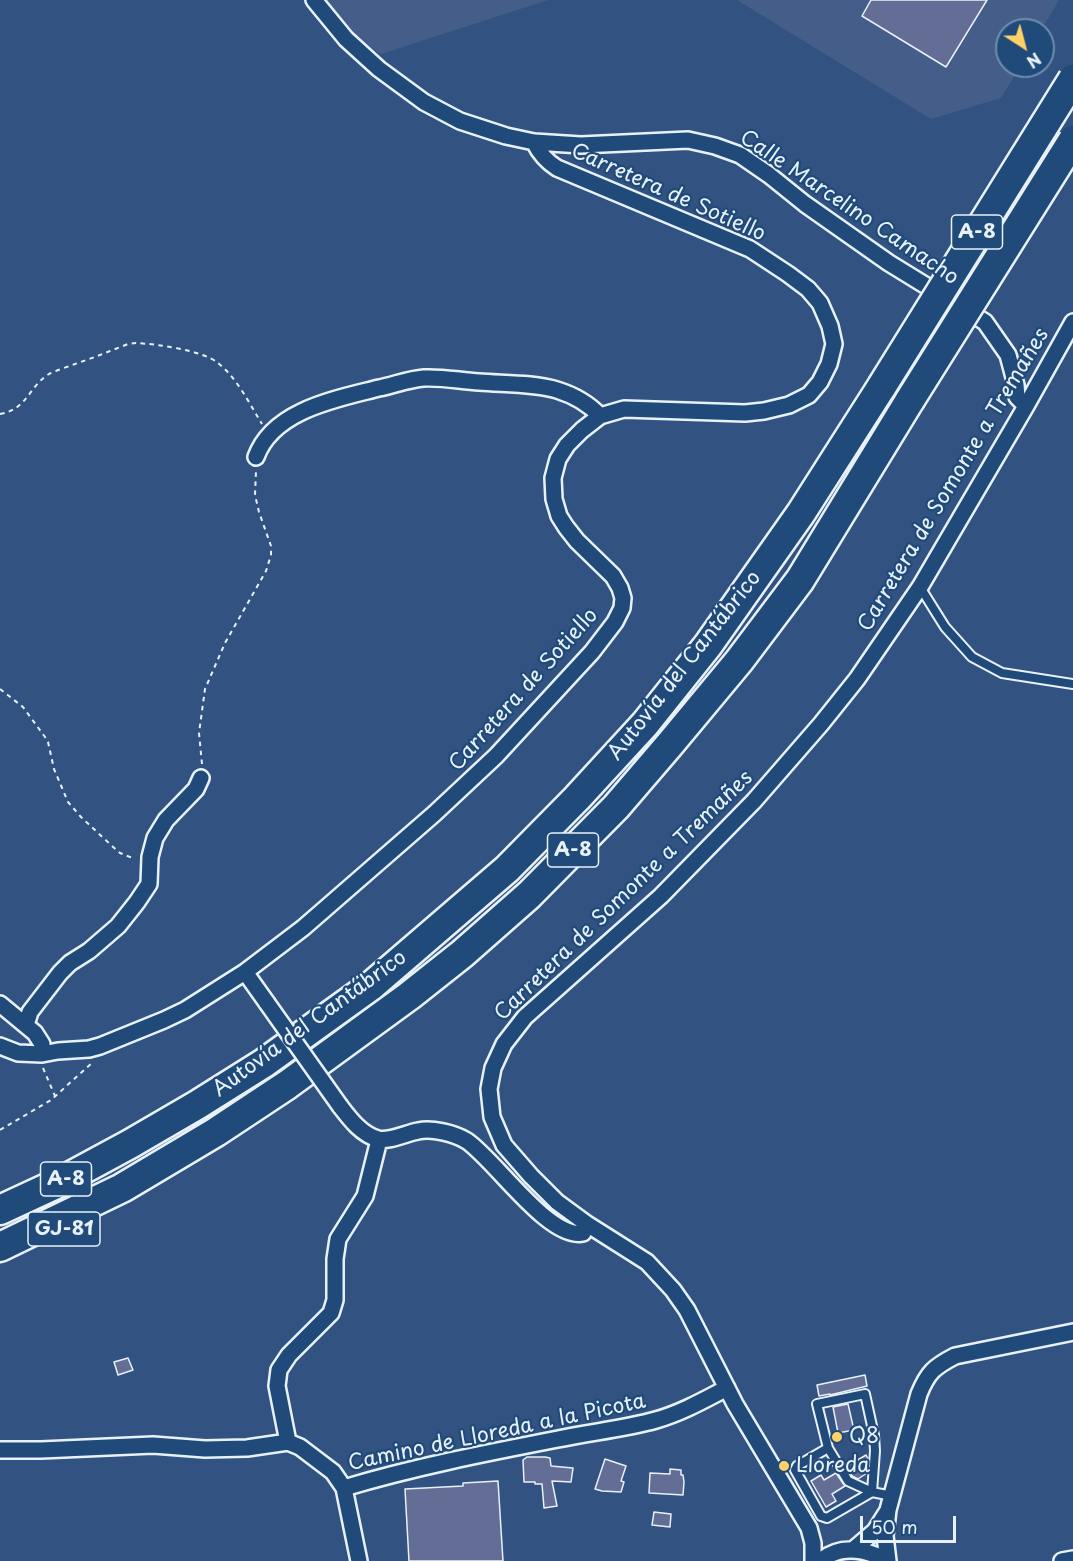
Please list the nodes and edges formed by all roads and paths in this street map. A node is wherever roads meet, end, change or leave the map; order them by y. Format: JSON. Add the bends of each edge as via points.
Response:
{"nodes":[{"id":1,"x":314,"y":0,"type":"edge"},
{"id":2,"x":1073,"y":79,"type":"edge"},
{"id":3,"x":1073,"y":140,"type":"edge"},
{"id":4,"x":534,"y":142,"type":"junction"},
{"id":5,"x":1073,"y":322,"type":"edge"},
{"id":6,"x":1026,"y":406,"type":"junction"},
{"id":7,"x":0,"y":414,"type":"edge"},
{"id":8,"x":600,"y":416,"type":"junction"},
{"id":9,"x":268,"y":434,"type":"junction"},
{"id":10,"x":256,"y":457,"type":"joint"},
{"id":11,"x":920,"y":587,"type":"junction"},
{"id":12,"x":1073,"y":684,"type":"edge"},
{"id":13,"x":0,"y":689,"type":"edge"},
{"id":14,"x":201,"y":778,"type":"joint"},
{"id":15,"x":150,"y":862,"type":"junction"},
{"id":16,"x":245,"y":972,"type":"junction"},
{"id":17,"x":0,"y":1004,"type":"edge"},
{"id":18,"x":26,"y":1025,"type":"junction"},
{"id":19,"x":0,"y":1046,"type":"edge"},
{"id":20,"x":99,"y":1046,"type":"junction"},
{"id":21,"x":42,"y":1054,"type":"junction"},
{"id":22,"x":56,"y":1095,"type":"junction"},
{"id":23,"x":0,"y":1130,"type":"edge"},
{"id":24,"x":379,"y":1140,"type":"junction"},
{"id":25,"x":123,"y":1188,"type":"junction"},
{"id":26,"x":0,"y":1210,"type":"edge"},
{"id":27,"x":587,"y":1224,"type":"junction"},
{"id":28,"x":0,"y":1247,"type":"edge"},
{"id":29,"x":0,"y":1260,"type":"edge"},
{"id":30,"x":1073,"y":1332,"type":"edge"},
{"id":31,"x":727,"y":1388,"type":"junction"},
{"id":32,"x":288,"y":1442,"type":"junction"},
{"id":33,"x":828,"y":1448,"type":"junction"},
{"id":34,"x":0,"y":1450,"type":"edge"},
{"id":35,"x":344,"y":1488,"type":"junction"},
{"id":36,"x":872,"y":1492,"type":"junction"},
{"id":37,"x":890,"y":1503,"type":"junction"},
{"id":38,"x":809,"y":1528,"type":"junction"},
{"id":39,"x":847,"y":1550,"type":"junction"},
{"id":40,"x":1073,"y":1558,"type":"edge"},
{"id":41,"x":359,"y":1561,"type":"edge"},
{"id":42,"x":813,"y":1561,"type":"edge"},
{"id":43,"x":820,"y":1561,"type":"edge"},
{"id":44,"x":888,"y":1561,"type":"edge"},
{"id":45,"x":1062,"y":1561,"type":"edge"}],
"edges":[{"from":1,"to":4,"type":"street","name":"Calle Marcelino Camacho","via":[[346,39],[424,102],[460,121]]},
{"from":2,"to":26,"type":"highway","name":"Autovía del Cantábrico","number":"A-8","bridge":true,"via":[[801,513],[708,645],[645,724],[577,798],[507,869],[371,986],[264,1063],[130,1144]]},
{"from":3,"to":25,"type":"highway","name":"Autovía del Cantábrico","number":"A-8","bridge":true,"via":[[800,580],[616,807],[529,895],[418,989],[287,1085]]},
{"from":4,"to":6,"type":"street","name":"Calle Marcelino Camacho","via":[[581,145],[688,140],[740,155],[890,263],[985,322],[1008,355],[1017,397]]},
{"from":4,"to":8,"type":"street","name":"Carretera de Sotiello","via":[[546,161],[557,168],[750,249],[808,289],[820,303],[830,326],[834,344],[820,382],[809,395],[789,405],[745,414],[624,409]]},
{"from":5,"to":6,"type":"street","name":"Carretera de Somonte a Tremañes"},
{"from":6,"to":11,"type":"street","name":"Carretera de Somonte a Tremañes"},
{"from":7,"to":9,"type":"path","via":[[20,406],[49,375],[136,343],[191,352],[217,362],[234,379]]},
{"from":8,"to":9,"type":"street","via":[[584,402],[557,390],[424,378],[304,411]]},
{"from":8,"to":16,"type":"street","name":"Carretera de Sotiello","via":[[567,445],[558,459],[553,477],[554,499],[566,527],[620,588],[622,608],[615,622],[592,652],[473,778],[303,928]]},
{"from":9,"to":10,"type":"street"},
{"from":10,"to":14,"type":"path","via":[[255,495],[271,555],[204,689],[199,733]]},
{"from":11,"to":12,"type":"lane","via":[[945,627],[972,657],[1002,673]]},
{"from":11,"to":27,"type":"street","name":"Carretera de Somonte a Tremañes","via":[[857,679],[754,801],[661,896],[525,1017],[504,1044],[489,1089],[492,1117],[504,1144],[557,1202]]},
{"from":13,"to":15,"type":"path","via":[[23,707],[45,737],[59,783],[75,811],[120,853]]},
{"from":14,"to":15,"type":"street","via":[[155,838]]},
{"from":15,"to":18,"type":"street","via":[[148,884],[138,902],[102,941],[60,972],[30,1012]]},
{"from":16,"to":20,"type":"street","name":"Carretera de Sotiello","via":[[185,1010]]},
{"from":16,"to":24,"type":"street","bridge":true,"via":[[350,1119]]},
{"from":17,"to":18,"type":"street"},
{"from":18,"to":21,"type":"street","via":[[42,1044]]},
{"from":19,"to":21,"type":"street","name":"Carretera de Sotiello","via":[[18,1053]]},
{"from":20,"to":21,"type":"street","name":"Carretera de Sotiello"},
{"from":20,"to":22,"type":"path","via":[[94,1061]]},
{"from":21,"to":22,"type":"path","via":[[42,1066]]},
{"from":22,"to":23,"type":"path"},
{"from":24,"to":27,"type":"street","via":[[420,1130],[463,1138],[542,1215],[562,1229],[583,1233]]},
{"from":24,"to":32,"type":"street","via":[[365,1196],[338,1239],[335,1300],[330,1313],[279,1370],[277,1386]]},
{"from":25,"to":28,"type":"highway","name":"Autovía del Cantábrico","number":"A-8"},
{"from":25,"to":29,"type":"highway","number":"GJ-81","via":[[74,1224]]},
{"from":27,"to":31,"type":"street","name":"Carretera de Somonte a Tremañes","via":[[647,1263],[674,1290]]},
{"from":30,"to":37,"type":"street","via":[[955,1356],[939,1364],[926,1377],[919,1394]]},
{"from":31,"to":35,"type":"street","name":"Camino de Lloreda a la Picota","via":[[656,1420],[503,1450]]},
{"from":31,"to":38,"type":"street","name":"Carretera de Somonte a Tremañes"},
{"from":32,"to":34,"type":"street","via":[[247,1448],[153,1445]]},
{"from":32,"to":35,"type":"street","name":"Camino de Lloreda a la Picota","via":[[333,1472]]},
{"from":33,"to":36,"type":"lane","via":[[848,1481]]},
{"from":33,"to":36,"type":"lane","via":[[795,1470],[821,1516],[827,1518]]},
{"from":33,"to":36,"type":"lane","via":[[817,1404],[865,1394],[874,1435]]},
{"from":35,"to":41,"type":"street"},
{"from":36,"to":37,"type":"lane"},
{"from":37,"to":39,"type":"street","via":[[875,1531]]},
{"from":37,"to":44,"type":"street","via":[[885,1536]]},
{"from":38,"to":39,"type":"street","via":[[820,1538]]},
{"from":38,"to":42,"type":"street"},
{"from":39,"to":43,"type":"street"},
{"from":39,"to":44,"type":"street","via":[[873,1553]]},
{"from":40,"to":45,"type":"street"}]}
